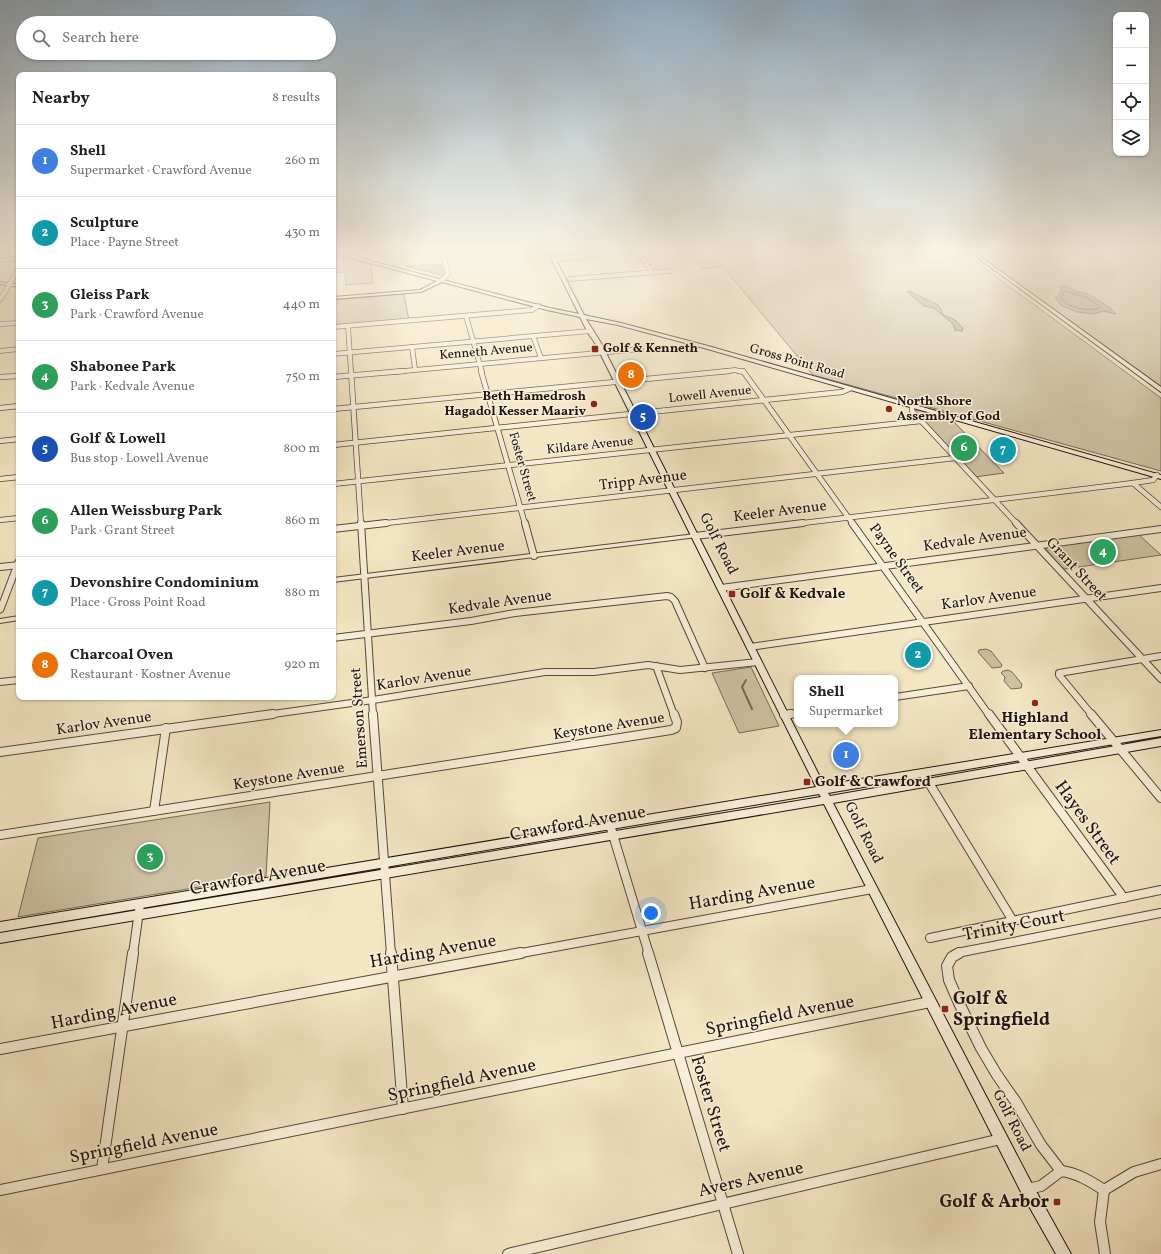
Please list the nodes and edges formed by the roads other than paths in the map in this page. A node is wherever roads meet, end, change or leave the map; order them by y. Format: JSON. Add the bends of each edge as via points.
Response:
{"nodes":[{"id":1,"x":534,"y":309,"type":"edge"},
{"id":2,"x":550,"y":309,"type":"edge"},
{"id":3,"x":582,"y":309,"type":"edge"},
{"id":4,"x":583,"y":309,"type":"edge"},
{"id":5,"x":1049,"y":309,"type":"edge"},
{"id":6,"x":466,"y":316,"type":"junction"},
{"id":7,"x":586,"y":316,"type":"junction"},
{"id":8,"x":16,"y":323,"type":"edge"},
{"id":9,"x":0,"y":324,"type":"edge"},
{"id":10,"x":348,"y":326,"type":"junction"},
{"id":11,"x":336,"y":327,"type":"edge"},
{"id":12,"x":590,"y":331,"type":"junction"},
{"id":13,"x":533,"y":336,"type":"junction"},
{"id":14,"x":596,"y":338,"type":"junction"},
{"id":15,"x":473,"y":341,"type":"junction"},
{"id":16,"x":412,"y":347,"type":"junction"},
{"id":17,"x":16,"y":348,"type":"edge"},
{"id":18,"x":641,"y":349,"type":"dead end"},
{"id":19,"x":0,"y":350,"type":"edge"},
{"id":20,"x":350,"y":352,"type":"junction"},
{"id":21,"x":603,"y":352,"type":"junction"},
{"id":22,"x":336,"y":354,"type":"edge"},
{"id":23,"x":541,"y":358,"type":"junction"},
{"id":24,"x":480,"y":364,"type":"junction"},
{"id":25,"x":415,"y":369,"type":"junction"},
{"id":26,"x":352,"y":375,"type":"junction"},
{"id":27,"x":16,"y":376,"type":"edge"},
{"id":28,"x":0,"y":377,"type":"edge"},
{"id":29,"x":336,"y":377,"type":"edge"},
{"id":30,"x":618,"y":382,"type":"junction"},
{"id":31,"x":849,"y":389,"type":"junction"},
{"id":32,"x":1161,"y":390,"type":"edge"},
{"id":33,"x":488,"y":394,"type":"junction"},
{"id":34,"x":764,"y":400,"type":"junction"},
{"id":35,"x":16,"y":406,"type":"edge"},
{"id":36,"x":912,"y":406,"type":"junction"},
{"id":37,"x":354,"y":407,"type":"junction"},
{"id":38,"x":0,"y":408,"type":"edge"},
{"id":39,"x":336,"y":409,"type":"edge"},
{"id":40,"x":634,"y":414,"type":"junction"},
{"id":41,"x":921,"y":421,"type":"junction"},
{"id":42,"x":498,"y":428,"type":"junction"},
{"id":43,"x":789,"y":435,"type":"junction"},
{"id":44,"x":16,"y":439,"type":"edge"},
{"id":45,"x":0,"y":441,"type":"edge"},
{"id":46,"x":356,"y":442,"type":"junction"},
{"id":47,"x":336,"y":445,"type":"edge"},
{"id":48,"x":652,"y":450,"type":"junction"},
{"id":49,"x":955,"y":458,"type":"junction"},
{"id":50,"x":508,"y":466,"type":"junction"},
{"id":51,"x":817,"y":474,"type":"junction"},
{"id":52,"x":1159,"y":476,"type":"edge"},
{"id":53,"x":16,"y":477,"type":"edge"},
{"id":54,"x":0,"y":479,"type":"edge"},
{"id":55,"x":358,"y":482,"type":"junction"},
{"id":56,"x":1133,"y":483,"type":"junction"},
{"id":57,"x":336,"y":484,"type":"edge"},
{"id":58,"x":672,"y":490,"type":"junction"},
{"id":59,"x":994,"y":499,"type":"junction"},
{"id":60,"x":1161,"y":507,"type":"edge"},
{"id":61,"x":520,"y":508,"type":"junction"},
{"id":62,"x":848,"y":517,"type":"junction"},
{"id":63,"x":16,"y":518,"type":"edge"},
{"id":64,"x":0,"y":520,"type":"edge"},
{"id":65,"x":361,"y":526,"type":"junction"},
{"id":66,"x":336,"y":529,"type":"edge"},
{"id":67,"x":1161,"y":529,"type":"edge"},
{"id":68,"x":695,"y":536,"type":"junction"},
{"id":69,"x":1036,"y":545,"type":"junction"},
{"id":70,"x":534,"y":556,"type":"junction"},
{"id":71,"x":16,"y":564,"type":"edge"},
{"id":72,"x":883,"y":566,"type":"junction"},
{"id":73,"x":0,"y":568,"type":"edge"},
{"id":74,"x":16,"y":569,"type":"edge"},
{"id":75,"x":364,"y":576,"type":"junction"},
{"id":76,"x":336,"y":580,"type":"edge"},
{"id":77,"x":721,"y":588,"type":"junction"},
{"id":78,"x":1161,"y":588,"type":"edge"},
{"id":79,"x":1086,"y":598,"type":"junction"},
{"id":80,"x":0,"y":611,"type":"edge"},
{"id":81,"x":16,"y":618,"type":"edge"},
{"id":82,"x":0,"y":621,"type":"edge"},
{"id":83,"x":923,"y":622,"type":"junction"},
{"id":84,"x":368,"y":634,"type":"junction"},
{"id":85,"x":336,"y":638,"type":"edge"},
{"id":86,"x":750,"y":647,"type":"junction"},
{"id":87,"x":1161,"y":656,"type":"edge"},
{"id":88,"x":1142,"y":659,"type":"junction"},
{"id":89,"x":758,"y":662,"type":"junction"},
{"id":90,"x":656,"y":666,"type":"junction"},
{"id":91,"x":705,"y":668,"type":"junction"},
{"id":92,"x":1161,"y":679,"type":"edge"},
{"id":93,"x":16,"y":680,"type":"edge"},
{"id":94,"x":0,"y":682,"type":"edge"},
{"id":95,"x":969,"y":686,"type":"junction"},
{"id":96,"x":898,"y":698,"type":"edge"},
{"id":97,"x":373,"y":700,"type":"junction"},
{"id":98,"x":794,"y":713,"type":"edge"},
{"id":99,"x":784,"y":715,"type":"junction"},
{"id":100,"x":166,"y":728,"type":"junction"},
{"id":101,"x":1161,"y":733,"type":"edge"},
{"id":102,"x":1113,"y":741,"type":"junction"},
{"id":103,"x":1161,"y":742,"type":"edge"},
{"id":104,"x":1121,"y":749,"type":"junction"},
{"id":105,"x":0,"y":752,"type":"edge"},
{"id":106,"x":1020,"y":757,"type":"junction"},
{"id":107,"x":1026,"y":766,"type":"junction"},
{"id":108,"x":923,"y":773,"type":"junction"},
{"id":109,"x":377,"y":776,"type":"junction"},
{"id":110,"x":929,"y":783,"type":"junction"},
{"id":111,"x":822,"y":790,"type":"junction"},
{"id":112,"x":1161,"y":798,"type":"edge"},
{"id":113,"x":827,"y":800,"type":"junction"},
{"id":114,"x":154,"y":811,"type":"junction"},
{"id":115,"x":612,"y":830,"type":"junction"},
{"id":116,"x":0,"y":835,"type":"edge"},
{"id":117,"x":384,"y":868,"type":"junction"},
{"id":118,"x":872,"y":889,"type":"junction"},
{"id":119,"x":1161,"y":890,"type":"edge"},
{"id":120,"x":1124,"y":898,"type":"junction"},
{"id":121,"x":140,"y":904,"type":"junction"},
{"id":122,"x":1161,"y":913,"type":"edge"},
{"id":123,"x":138,"y":915,"type":"junction"},
{"id":124,"x":1013,"y":921,"type":"junction"},
{"id":125,"x":0,"y":927,"type":"edge"},
{"id":126,"x":642,"y":931,"type":"junction"},
{"id":127,"x":0,"y":938,"type":"edge"},
{"id":128,"x":930,"y":938,"type":"dead end"},
{"id":129,"x":392,"y":976,"type":"junction"},
{"id":130,"x":930,"y":1002,"type":"junction"},
{"id":131,"x":122,"y":1027,"type":"junction"},
{"id":132,"x":0,"y":1049,"type":"edge"},
{"id":133,"x":678,"y":1053,"type":"junction"},
{"id":134,"x":403,"y":1109,"type":"junction"},
{"id":135,"x":1001,"y":1139,"type":"junction"},
{"id":136,"x":1161,"y":1164,"type":"edge"},
{"id":137,"x":102,"y":1169,"type":"junction"},
{"id":138,"x":1061,"y":1171,"type":"junction"},
{"id":139,"x":1027,"y":1189,"type":"junction"},
{"id":140,"x":0,"y":1190,"type":"edge"},
{"id":141,"x":1104,"y":1190,"type":"junction"},
{"id":142,"x":723,"y":1204,"type":"junction"},
{"id":143,"x":508,"y":1254,"type":"edge"},
{"id":144,"x":738,"y":1254,"type":"edge"},
{"id":145,"x":1064,"y":1254,"type":"edge"},
{"id":146,"x":1105,"y":1254,"type":"edge"}],
"edges":[{"from":1,"to":6,"type":"street"},
{"from":2,"to":7,"type":"main road","name":"Gross Point Road"},
{"from":3,"to":7,"type":"main road","name":"Golf Road"},
{"from":4,"to":7,"type":"main road","name":"Golf Road"},
{"from":5,"to":32,"type":"main road"},
{"from":6,"to":10,"type":"street"},
{"from":6,"to":15,"type":"street","name":"Foster Street"},
{"from":7,"to":12,"type":"main road","name":"Golf Road"},
{"from":7,"to":14,"type":"main road","name":"Golf Road","via":[[596,332]]},
{"from":7,"to":31,"type":"main road","name":"Gross Point Road","via":[[706,347]]},
{"from":8,"to":9,"type":"street"},
{"from":10,"to":11,"type":"street"},
{"from":10,"to":20,"type":"street","name":"Emerson Street"},
{"from":12,"to":13,"type":"street"},
{"from":12,"to":14,"type":"main road","name":"Golf Road"},
{"from":13,"to":15,"type":"street"},
{"from":13,"to":23,"type":"street"},
{"from":14,"to":21,"type":"main road","name":"Golf Road"},
{"from":15,"to":16,"type":"street"},
{"from":15,"to":24,"type":"street","name":"Foster Street"},
{"from":16,"to":20,"type":"street"},
{"from":16,"to":25,"type":"street"},
{"from":17,"to":19,"type":"street"},
{"from":18,"to":21,"type":"street","name":"Kenneth Avenue"},
{"from":20,"to":22,"type":"street"},
{"from":20,"to":26,"type":"street","name":"Emerson Street"},
{"from":21,"to":23,"type":"street","name":"Kenneth Avenue"},
{"from":21,"to":30,"type":"main road","name":"Golf Road"},
{"from":23,"to":24,"type":"street","name":"Kenneth Avenue"},
{"from":24,"to":25,"type":"street","name":"Kenneth Avenue"},
{"from":24,"to":33,"type":"street","name":"Foster Street"},
{"from":25,"to":26,"type":"street","name":"Kenneth Avenue"},
{"from":26,"to":29,"type":"street","name":"Kenneth Avenue"},
{"from":26,"to":37,"type":"street","name":"Emerson Street"},
{"from":27,"to":28,"type":"street"},
{"from":30,"to":33,"type":"street"},
{"from":30,"to":34,"type":"street","name":"Payne Street","via":[[741,370]]},
{"from":30,"to":40,"type":"main road","name":"Golf Road"},
{"from":31,"to":34,"type":"street","name":"Lowell Avenue","via":[[842,392]]},
{"from":31,"to":36,"type":"main road","name":"Gross Point Road"},
{"from":33,"to":37,"type":"street"},
{"from":33,"to":42,"type":"street","name":"Foster Street"},
{"from":34,"to":40,"type":"street","name":"Lowell Avenue"},
{"from":34,"to":43,"type":"street","name":"Payne Street"},
{"from":35,"to":38,"type":"street"},
{"from":36,"to":41,"type":"street","name":"Grant Street","via":[[912,411]]},
{"from":36,"to":52,"type":"main road","name":"Gross Point Road"},
{"from":37,"to":39,"type":"street"},
{"from":37,"to":46,"type":"street","name":"Emerson Street"},
{"from":40,"to":42,"type":"street","name":"Lowell Avenue"},
{"from":40,"to":48,"type":"main road","name":"Golf Road"},
{"from":41,"to":43,"type":"street","name":"Kildare Avenue"},
{"from":41,"to":49,"type":"street","name":"Grant Street"},
{"from":42,"to":46,"type":"street","name":"Lowell Avenue"},
{"from":42,"to":50,"type":"street","name":"Foster Street"},
{"from":43,"to":48,"type":"street","name":"Kildare Avenue"},
{"from":43,"to":51,"type":"street","name":"Payne Street"},
{"from":44,"to":45,"type":"street"},
{"from":46,"to":47,"type":"street","name":"Lowell Avenue"},
{"from":46,"to":55,"type":"street","name":"Emerson Street"},
{"from":48,"to":50,"type":"street","name":"Kildare Avenue"},
{"from":48,"to":58,"type":"main road","name":"Golf Road"},
{"from":49,"to":51,"type":"street","name":"Tripp Avenue"},
{"from":49,"to":59,"type":"street","name":"Grant Street"},
{"from":50,"to":55,"type":"street","name":"Kildare Avenue"},
{"from":50,"to":61,"type":"street","name":"Foster Street"},
{"from":51,"to":58,"type":"street","name":"Tripp Avenue"},
{"from":51,"to":62,"type":"street","name":"Payne Street"},
{"from":52,"to":56,"type":"street","name":"Keeler Avenue","via":[[1153,480]]},
{"from":53,"to":54,"type":"street"},
{"from":55,"to":57,"type":"street","name":"Kildare Avenue"},
{"from":55,"to":65,"type":"street","name":"Emerson Street"},
{"from":56,"to":59,"type":"street","name":"Keeler Avenue"},
{"from":56,"to":60,"type":"street"},
{"from":58,"to":61,"type":"street","name":"Tripp Avenue"},
{"from":58,"to":68,"type":"main road","name":"Golf Road"},
{"from":59,"to":62,"type":"street","name":"Keeler Avenue"},
{"from":59,"to":69,"type":"street","name":"Grant Street"},
{"from":61,"to":65,"type":"street","name":"Tripp Avenue"},
{"from":61,"to":70,"type":"street","name":"Foster Street"},
{"from":62,"to":68,"type":"street","name":"Keeler Avenue"},
{"from":62,"to":72,"type":"street","name":"Payne Street"},
{"from":63,"to":64,"type":"street"},
{"from":65,"to":66,"type":"street","name":"Tripp Avenue"},
{"from":65,"to":75,"type":"street","name":"Emerson Street"},
{"from":67,"to":69,"type":"street","name":"Kedvale Avenue"},
{"from":68,"to":70,"type":"street","name":"Keeler Avenue"},
{"from":68,"to":77,"type":"main road","name":"Golf Road"},
{"from":69,"to":72,"type":"street","name":"Kedvale Avenue"},
{"from":69,"to":79,"type":"street","name":"Grant Street"},
{"from":70,"to":75,"type":"street","name":"Keeler Avenue"},
{"from":71,"to":73,"type":"street"},
{"from":72,"to":77,"type":"street","name":"Kedvale Avenue"},
{"from":72,"to":83,"type":"street","name":"Payne Street"},
{"from":74,"to":80,"type":"street"},
{"from":75,"to":76,"type":"street","name":"Keeler Avenue"},
{"from":75,"to":84,"type":"street","name":"Emerson Street"},
{"from":77,"to":86,"type":"main road","name":"Golf Road"},
{"from":78,"to":79,"type":"street","name":"Karlov Avenue"},
{"from":79,"to":83,"type":"street","name":"Karlov Avenue"},
{"from":79,"to":88,"type":"street","name":"Grant Street"},
{"from":81,"to":82,"type":"street"},
{"from":83,"to":86,"type":"street","name":"Karlov Avenue"},
{"from":83,"to":95,"type":"street","name":"Payne Street"},
{"from":84,"to":85,"type":"street","name":"Kedvale Avenue"},
{"from":84,"to":91,"type":"street","name":"Kedvale Avenue","via":[[530,611],[671,597]]},
{"from":84,"to":97,"type":"street","name":"Emerson Street"},
{"from":86,"to":89,"type":"main road","name":"Golf Road"},
{"from":87,"to":88,"type":"street"},
{"from":88,"to":92,"type":"street","name":"Grant Street"},
{"from":88,"to":102,"type":"street","via":[[1059,673]]},
{"from":89,"to":91,"type":"street","name":"Karlov Avenue"},
{"from":89,"to":99,"type":"main road","name":"Golf Road"},
{"from":90,"to":91,"type":"street","name":"Karlov Avenue","via":[[672,669]]},
{"from":90,"to":97,"type":"street","name":"Karlov Avenue","via":[[594,672],[534,673]]},
{"from":90,"to":109,"type":"street","name":"Keystone Avenue","via":[[678,725],[676,728]]},
{"from":93,"to":94,"type":"street"},
{"from":95,"to":96,"type":"street"},
{"from":95,"to":106,"type":"street","name":"Payne Street"},
{"from":97,"to":100,"type":"street","name":"Karlov Avenue"},
{"from":97,"to":109,"type":"street","name":"Emerson Street"},
{"from":98,"to":99,"type":"street"},
{"from":99,"to":111,"type":"main road","name":"Golf Road"},
{"from":100,"to":105,"type":"street","name":"Karlov Avenue"},
{"from":100,"to":114,"type":"street"},
{"from":101,"to":102,"type":"main road","name":"Crawford Avenue"},
{"from":102,"to":104,"type":"street"},
{"from":102,"to":106,"type":"main road","name":"Crawford Avenue"},
{"from":103,"to":104,"type":"main road","name":"Crawford Avenue"},
{"from":104,"to":107,"type":"main road","name":"Crawford Avenue"},
{"from":104,"to":112,"type":"street"},
{"from":106,"to":107,"type":"street","name":"Payne Street"},
{"from":106,"to":108,"type":"main road","name":"Crawford Avenue"},
{"from":107,"to":110,"type":"main road","name":"Crawford Avenue"},
{"from":107,"to":120,"type":"street","name":"Hayes Street"},
{"from":108,"to":110,"type":"street"},
{"from":108,"to":111,"type":"main road","name":"Crawford Avenue"},
{"from":109,"to":114,"type":"street","name":"Keystone Avenue"},
{"from":109,"to":117,"type":"street","name":"Emerson Street"},
{"from":110,"to":113,"type":"main road","name":"Crawford Avenue"},
{"from":110,"to":124,"type":"street"},
{"from":111,"to":113,"type":"main road","name":"Golf Road"},
{"from":111,"to":115,"type":"main road","name":"Crawford Avenue"},
{"from":113,"to":115,"type":"main road","name":"Crawford Avenue"},
{"from":113,"to":118,"type":"main road","name":"Golf Road"},
{"from":114,"to":116,"type":"street","name":"Keystone Avenue"},
{"from":115,"to":117,"type":"main road","name":"Crawford Avenue"},
{"from":115,"to":126,"type":"street","name":"Foster Street"},
{"from":117,"to":121,"type":"main road","name":"Crawford Avenue"},
{"from":117,"to":123,"type":"main road","name":"Crawford Avenue"},
{"from":117,"to":129,"type":"street","name":"Emerson Street"},
{"from":118,"to":126,"type":"street","name":"Harding Avenue"},
{"from":118,"to":130,"type":"main road","name":"Golf Road"},
{"from":119,"to":120,"type":"street"},
{"from":120,"to":124,"type":"street"},
{"from":121,"to":123,"type":"street"},
{"from":121,"to":125,"type":"main road","name":"Crawford Avenue"},
{"from":122,"to":138,"type":"street","name":"Trinity Court","via":[[962,952],[949,960],[949,980],[981,1048],[1041,1145]]},
{"from":123,"to":127,"type":"main road","name":"Crawford Avenue"},
{"from":123,"to":131,"type":"street"},
{"from":124,"to":128,"type":"street"},
{"from":126,"to":129,"type":"street","name":"Harding Avenue"},
{"from":126,"to":133,"type":"street","name":"Foster Street"},
{"from":129,"to":131,"type":"street","name":"Harding Avenue"},
{"from":129,"to":134,"type":"street","name":"Emerson Street"},
{"from":130,"to":133,"type":"street","name":"Springfield Avenue"},
{"from":130,"to":135,"type":"main road","name":"Golf Road"},
{"from":131,"to":132,"type":"street","name":"Harding Avenue"},
{"from":131,"to":137,"type":"street"},
{"from":133,"to":134,"type":"street","name":"Springfield Avenue"},
{"from":133,"to":142,"type":"street","name":"Foster Street"},
{"from":134,"to":137,"type":"street","name":"Springfield Avenue"},
{"from":135,"to":139,"type":"main road","name":"Golf Road"},
{"from":135,"to":142,"type":"street","name":"Avers Avenue"},
{"from":136,"to":141,"type":"street","via":[[1134,1172]]},
{"from":137,"to":140,"type":"street","name":"Springfield Avenue"},
{"from":138,"to":139,"type":"street","via":[[1041,1186]]},
{"from":138,"to":141,"type":"street","via":[[1087,1179]]},
{"from":139,"to":145,"type":"main road","name":"Golf Road"},
{"from":141,"to":146,"type":"street","via":[[1100,1208],[1100,1233]]},
{"from":142,"to":143,"type":"street","name":"Avers Avenue"},
{"from":142,"to":144,"type":"street","name":"Foster Street"}]}
